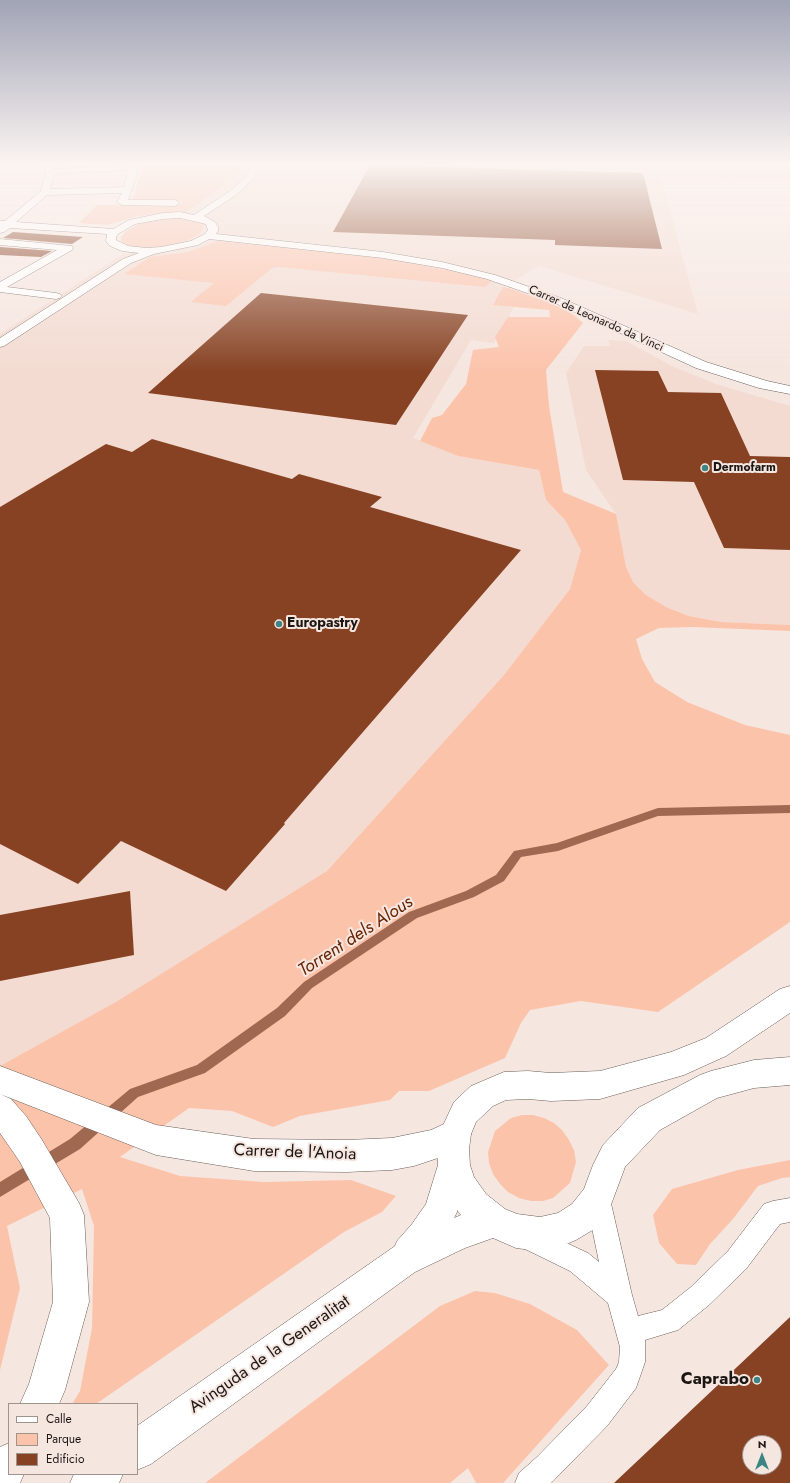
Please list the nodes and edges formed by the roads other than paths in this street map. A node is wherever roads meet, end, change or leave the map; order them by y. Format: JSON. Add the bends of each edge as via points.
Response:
{"nodes":[{"id":1,"x":113,"y":234,"type":"edge"},
{"id":2,"x":208,"y":234,"type":"edge"},
{"id":3,"x":220,"y":234,"type":"edge"},
{"id":4,"x":222,"y":234,"type":"edge"},
{"id":5,"x":0,"y":242,"type":"edge"},
{"id":6,"x":119,"y":247,"type":"junction"},
{"id":7,"x":162,"y":250,"type":"junction"},
{"id":8,"x":0,"y":288,"type":"edge"},
{"id":9,"x":56,"y":296,"type":"junction"},
{"id":10,"x":0,"y":332,"type":"edge"},
{"id":11,"x":0,"y":343,"type":"edge"},
{"id":12,"x":790,"y":384,"type":"edge"},
{"id":13,"x":790,"y":390,"type":"edge"},
{"id":14,"x":790,"y":998,"type":"edge"},
{"id":15,"x":790,"y":1019,"type":"edge"},
{"id":16,"x":790,"y":1071,"type":"edge"},
{"id":17,"x":0,"y":1080,"type":"edge"},
{"id":18,"x":7,"y":1118,"type":"edge"},
{"id":19,"x":454,"y":1149,"type":"junction"},
{"id":20,"x":597,"y":1198,"type":"junction"},
{"id":21,"x":790,"y":1210,"type":"edge"},
{"id":22,"x":504,"y":1226,"type":"junction"},
{"id":23,"x":403,"y":1260,"type":"junction"},
{"id":24,"x":619,"y":1295,"type":"junction"},
{"id":25,"x":630,"y":1331,"type":"junction"},
{"id":26,"x":40,"y":1403,"type":"edge"},
{"id":27,"x":138,"y":1449,"type":"edge"},
{"id":28,"x":8,"y":1465,"type":"edge"},
{"id":29,"x":102,"y":1475,"type":"edge"},
{"id":30,"x":0,"y":1481,"type":"edge"},
{"id":31,"x":90,"y":1483,"type":"edge"},
{"id":32,"x":529,"y":1483,"type":"edge"}],
"edges":[{"from":1,"to":6,"type":"street","via":[[111,241]]},
{"from":2,"to":7,"type":"street","via":[[186,245]]},
{"from":3,"to":13,"type":"street","name":"Carrer de Leonardo da Vinci","via":[[382,255],[442,265],[491,277],[557,300],[701,365],[764,385]]},
{"from":4,"to":12,"type":"street","name":"Carrer de Leonardo da Vinci","via":[[391,252],[483,270],[568,298],[704,359]]},
{"from":5,"to":8,"type":"street","via":[[68,248]]},
{"from":6,"to":7,"type":"street"},
{"from":6,"to":9,"type":"street","via":[[118,257]]},
{"from":7,"to":11,"type":"street","via":[[139,255],[127,261]]},
{"from":8,"to":9,"type":"street"},
{"from":9,"to":10,"type":"street"},
{"from":14,"to":15,"type":"street"},
{"from":14,"to":19,"type":"street","name":"Avinguda de la Generalitat","via":[[716,1046],[672,1065],[600,1085],[504,1086],[482,1096],[465,1112]]},
{"from":16,"to":20,"type":"street","name":"Avinguda de la Generalitat","via":[[754,1074],[711,1085],[649,1119],[614,1156]]},
{"from":17,"to":19,"type":"street","name":"Carrer de l'Anoia","via":[[156,1140],[254,1155],[392,1154],[436,1144]]},
{"from":18,"to":26,"type":"street","via":[[31,1151],[67,1215],[71,1302],[46,1390]]},
{"from":19,"to":22,"type":"street","via":[[461,1186],[474,1206]]},
{"from":19,"to":23,"type":"street","name":"Avinguda de la Generalitat","via":[[440,1212]]},
{"from":20,"to":22,"type":"street","name":"Avinguda de la Generalitat","via":[[584,1216],[564,1228],[540,1234]]},
{"from":20,"to":24,"type":"lane"},
{"from":21,"to":25,"type":"lane","via":[[773,1213],[736,1260],[700,1296],[669,1321]]},
{"from":22,"to":23,"type":"street","name":"Avinguda de la Generalitat","via":[[458,1233]]},
{"from":22,"to":24,"type":"lane","via":[[579,1262]]},
{"from":23,"to":27,"type":"street","name":"Avinguda de la Generalitat"},
{"from":24,"to":25,"type":"lane"},
{"from":25,"to":32,"type":"lane","via":[[632,1362],[626,1378],[597,1416]]},
{"from":28,"to":30,"type":"street"},
{"from":29,"to":31,"type":"street"}]}
